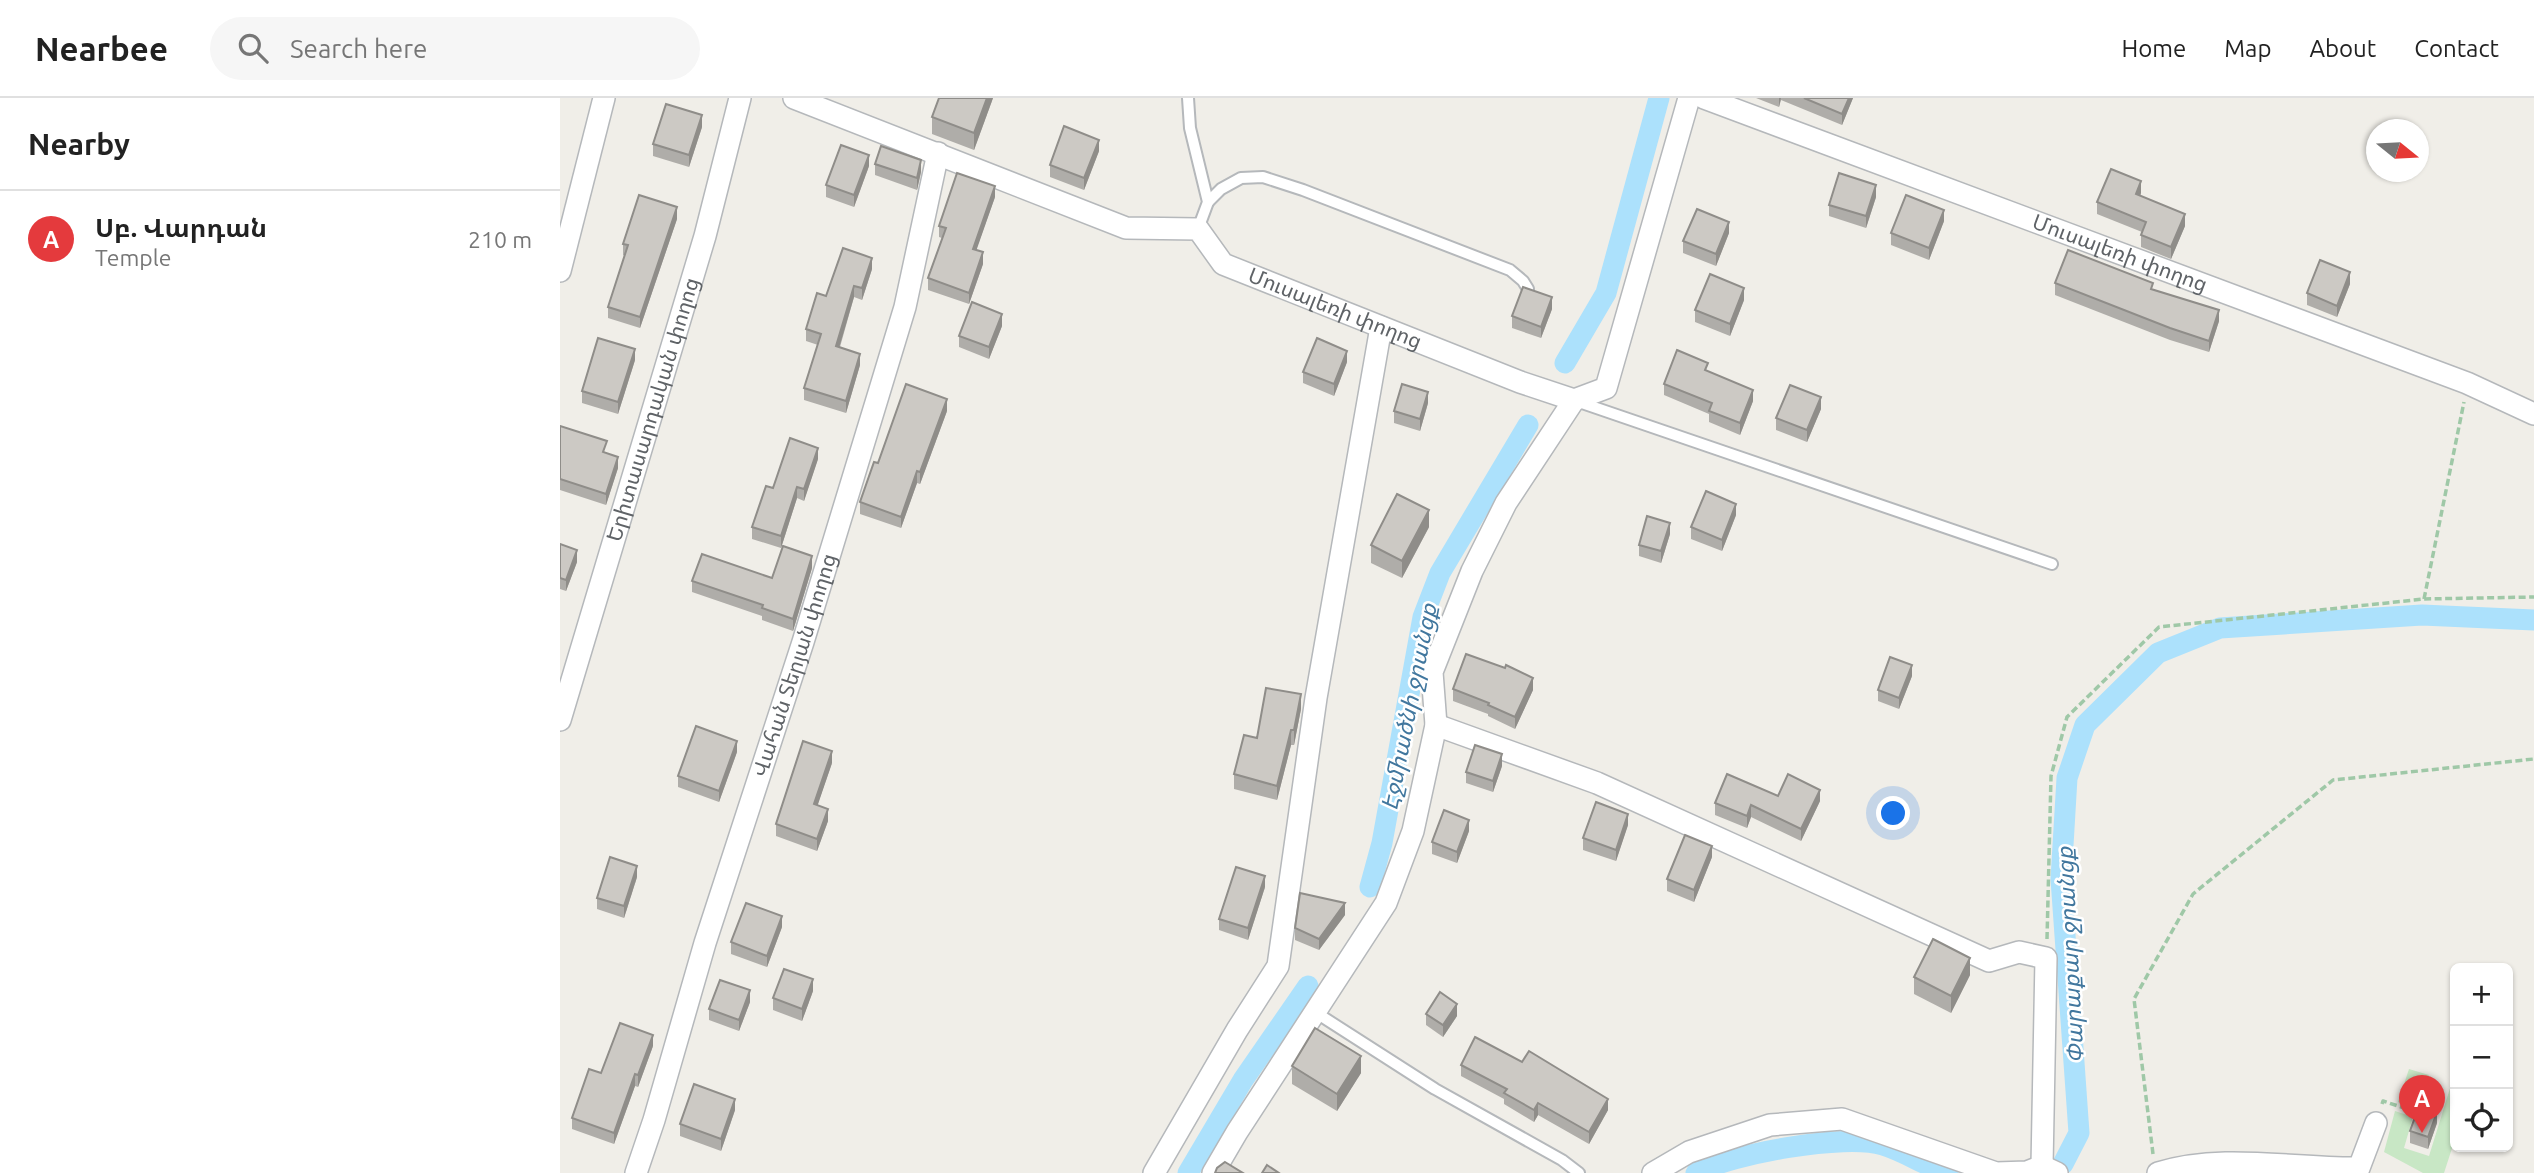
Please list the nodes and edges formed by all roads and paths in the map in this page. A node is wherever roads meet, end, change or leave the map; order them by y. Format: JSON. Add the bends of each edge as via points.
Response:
{"nodes":[{"id":1,"x":604,"y":98,"type":"edge"},
{"id":2,"x":740,"y":98,"type":"edge"},
{"id":3,"x":794,"y":98,"type":"edge"},
{"id":4,"x":1188,"y":98,"type":"edge"},
{"id":5,"x":1689,"y":98,"type":"edge"},
{"id":6,"x":1704,"y":98,"type":"edge"},
{"id":7,"x":938,"y":153,"type":"junction"},
{"id":8,"x":1208,"y":202,"type":"junction"},
{"id":9,"x":1198,"y":229,"type":"junction"},
{"id":10,"x":560,"y":271,"type":"edge"},
{"id":11,"x":1528,"y":289,"type":"edge"},
{"id":12,"x":1381,"y":327,"type":"junction"},
{"id":13,"x":2468,"y":383,"type":"junction"},
{"id":14,"x":1574,"y":400,"type":"junction"},
{"id":15,"x":2534,"y":414,"type":"edge"},
{"id":16,"x":2052,"y":564,"type":"dead end"},
{"id":17,"x":2534,"y":597,"type":"edge"},
{"id":18,"x":2424,"y":599,"type":"junction"},
{"id":19,"x":560,"y":720,"type":"edge"},
{"id":20,"x":1437,"y":725,"type":"junction"},
{"id":21,"x":2534,"y":759,"type":"edge"},
{"id":22,"x":2046,"y":958,"type":"junction"},
{"id":23,"x":1315,"y":1012,"type":"junction"},
{"id":24,"x":2436,"y":1087,"type":"dead end"},
{"id":25,"x":2376,"y":1123,"type":"joint"},
{"id":26,"x":2156,"y":1167,"type":"edge"},
{"id":27,"x":2050,"y":1169,"type":"edge"},
{"id":28,"x":636,"y":1173,"type":"edge"},
{"id":29,"x":1154,"y":1173,"type":"edge"},
{"id":30,"x":1213,"y":1173,"type":"edge"},
{"id":31,"x":1579,"y":1173,"type":"edge"},
{"id":32,"x":1653,"y":1173,"type":"edge"}],
"edges":[{"from":1,"to":10,"type":"street"},
{"from":2,"to":19,"type":"street","name":"Երիտասարդական փողոց","via":[[705,236]]},
{"from":3,"to":7,"type":"street"},
{"from":4,"to":8,"type":"lane","via":[[1190,128]]},
{"from":5,"to":14,"type":"street","via":[[1606,388]]},
{"from":6,"to":13,"type":"street","name":"Մուսալեռի փողոց"},
{"from":7,"to":9,"type":"street","via":[[1126,228]]},
{"from":7,"to":28,"type":"street","name":"Վահան Տերյան փողոց","via":[[905,307]]},
{"from":8,"to":9,"type":"lane"},
{"from":8,"to":11,"type":"lane","via":[[1241,178],[1264,177],[1510,270]]},
{"from":9,"to":12,"type":"street","name":"Մուսալեռի փողոց","via":[[1223,264]]},
{"from":12,"to":14,"type":"street","name":"Մուսալեռի փողոց"},
{"from":12,"to":29,"type":"street","via":[[1316,698],[1278,966]]},
{"from":13,"to":15,"type":"street","name":"Մուսալեռի փողոց"},
{"from":13,"to":18,"type":"path"},
{"from":14,"to":16,"type":"lane"},
{"from":14,"to":20,"type":"street","via":[[1506,503],[1472,571],[1432,672]]},
{"from":17,"to":18,"type":"path"},
{"from":18,"to":22,"type":"path","via":[[2159,627],[2067,717],[2051,776]]},
{"from":20,"to":22,"type":"street","via":[[1597,783],[1989,961],[2019,952]]},
{"from":20,"to":23,"type":"street","via":[[1413,831],[1386,903]]},
{"from":21,"to":26,"type":"path","via":[[2333,780],[2193,894],[2134,999]]},
{"from":22,"to":27,"type":"street"},
{"from":23,"to":30,"type":"street"},
{"from":23,"to":31,"type":"lane"},
{"from":24,"to":25,"type":"path","via":[[2427,1115],[2383,1101]]},
{"from":25,"to":26,"type":"street","via":[[2359,1168],[2236,1162]]},
{"from":27,"to":32,"type":"street","via":[[1996,1173],[1842,1119],[1770,1125],[1689,1152]]}]}
